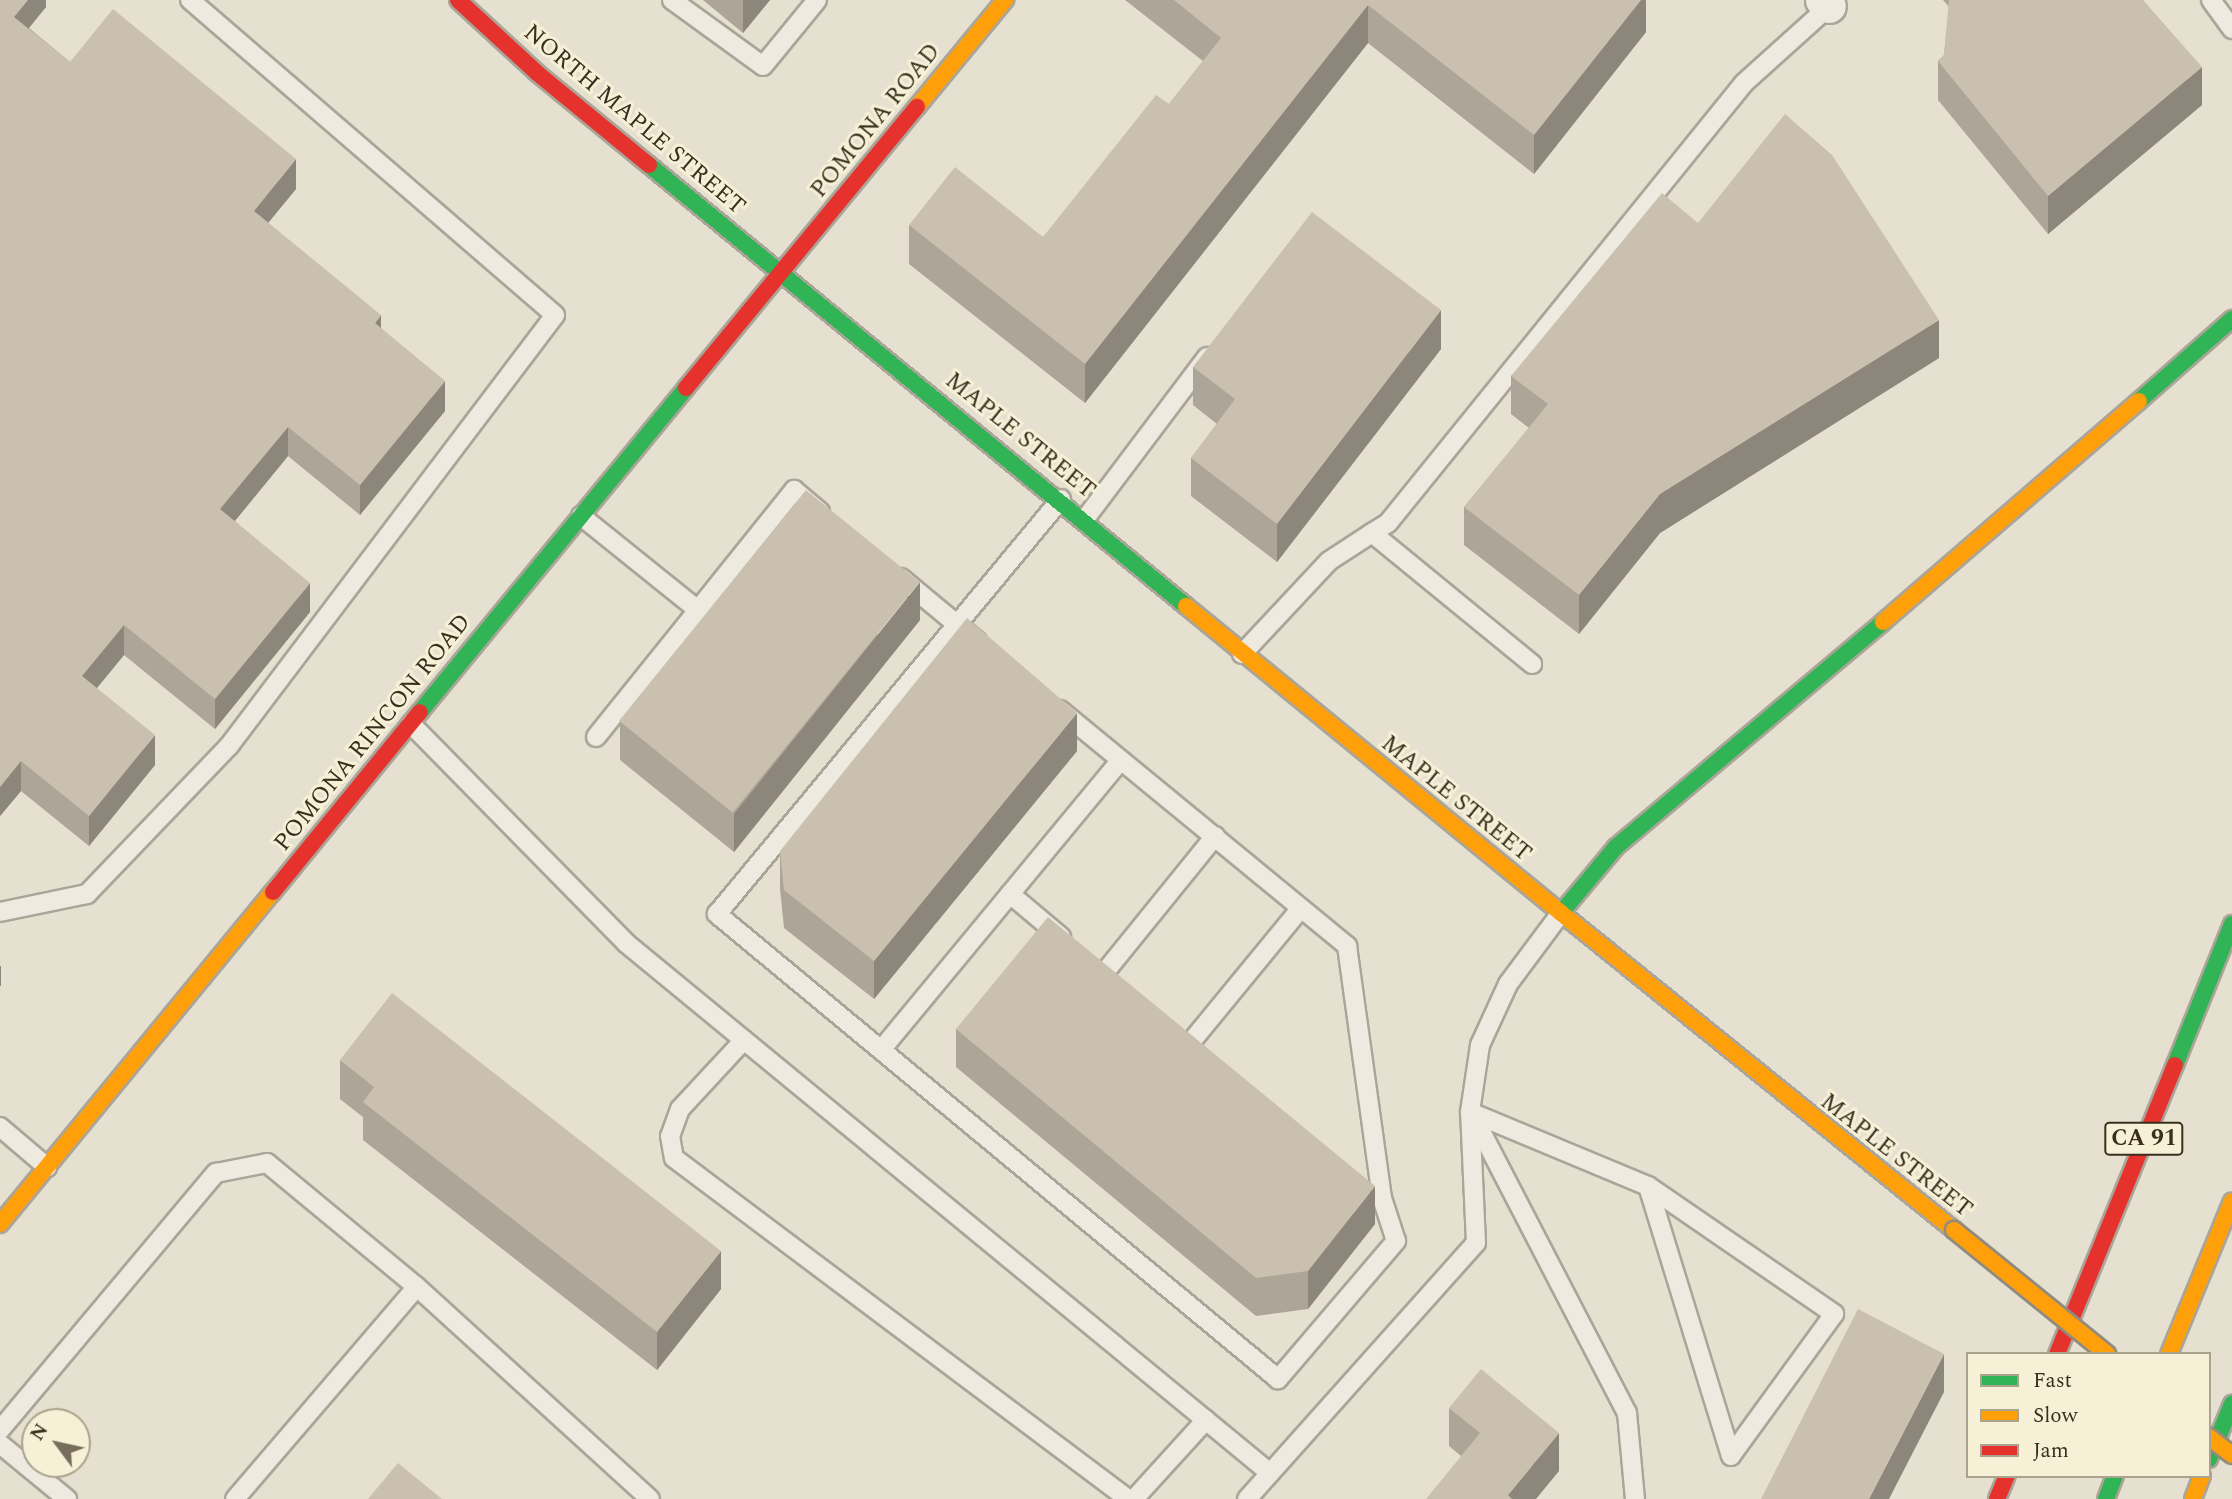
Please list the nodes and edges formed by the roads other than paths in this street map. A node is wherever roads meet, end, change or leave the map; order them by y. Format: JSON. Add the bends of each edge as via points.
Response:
{"nodes":[{"id":1,"x":190,"y":0,"type":"edge"},
{"id":2,"x":458,"y":0,"type":"edge"},
{"id":3,"x":672,"y":0,"type":"edge"},
{"id":4,"x":817,"y":0,"type":"edge"},
{"id":5,"x":1005,"y":0,"type":"edge"},
{"id":6,"x":2211,"y":0,"type":"edge"},
{"id":7,"x":1830,"y":1,"type":"edge"},
{"id":8,"x":478,"y":6,"type":"edge"},
{"id":9,"x":2232,"y":29,"type":"edge"},
{"id":10,"x":782,"y":272,"type":"junction"},
{"id":11,"x":2232,"y":319,"type":"edge"},
{"id":12,"x":1218,"y":344,"type":"edge"},
{"id":13,"x":1061,"y":499,"type":"junction"},
{"id":14,"x":582,"y":516,"type":"junction"},
{"id":15,"x":1085,"y":519,"type":"junction"},
{"id":16,"x":835,"y":523,"type":"edge"},
{"id":17,"x":1372,"y":533,"type":"junction"},
{"id":18,"x":886,"y":566,"type":"edge"},
{"id":19,"x":698,"y":610,"type":"junction"},
{"id":20,"x":958,"y":625,"type":"junction"},
{"id":21,"x":988,"y":650,"type":"edge"},
{"id":22,"x":1242,"y":654,"type":"junction"},
{"id":23,"x":1532,"y":664,"type":"dead end"},
{"id":24,"x":1050,"y":701,"type":"edge"},
{"id":25,"x":411,"y":724,"type":"junction"},
{"id":26,"x":596,"y":737,"type":"dead end"},
{"id":27,"x":1121,"y":760,"type":"junction"},
{"id":28,"x":1214,"y":836,"type":"junction"},
{"id":29,"x":1010,"y":894,"type":"junction"},
{"id":30,"x":1301,"y":908,"type":"junction"},
{"id":31,"x":0,"y":912,"type":"edge"},
{"id":32,"x":1560,"y":913,"type":"junction"},
{"id":33,"x":2232,"y":924,"type":"edge"},
{"id":34,"x":1073,"y":946,"type":"edge"},
{"id":35,"x":1105,"y":972,"type":"edge"},
{"id":36,"x":744,"y":1040,"type":"junction"},
{"id":37,"x":1191,"y":1042,"type":"edge"},
{"id":38,"x":881,"y":1050,"type":"junction"},
{"id":39,"x":1471,"y":1112,"type":"junction"},
{"id":40,"x":0,"y":1127,"type":"edge"},
{"id":41,"x":47,"y":1167,"type":"junction"},
{"id":42,"x":1360,"y":1181,"type":"edge"},
{"id":43,"x":1648,"y":1186,"type":"junction"},
{"id":44,"x":1382,"y":1198,"type":"junction"},
{"id":45,"x":2232,"y":1201,"type":"edge"},
{"id":46,"x":0,"y":1224,"type":"edge"},
{"id":47,"x":417,"y":1287,"type":"junction"},
{"id":48,"x":2058,"y":1352,"type":"edge"},
{"id":49,"x":2105,"y":1352,"type":"edge"},
{"id":50,"x":2170,"y":1352,"type":"edge"},
{"id":51,"x":2232,"y":1404,"type":"edge"},
{"id":52,"x":1206,"y":1420,"type":"junction"},
{"id":53,"x":0,"y":1430,"type":"edge"},
{"id":54,"x":2211,"y":1439,"type":"edge"},
{"id":55,"x":0,"y":1444,"type":"edge"},
{"id":56,"x":2211,"y":1454,"type":"edge"},
{"id":57,"x":2232,"y":1455,"type":"edge"},
{"id":58,"x":1270,"y":1472,"type":"junction"},
{"id":59,"x":2006,"y":1478,"type":"edge"},
{"id":60,"x":2115,"y":1478,"type":"edge"},
{"id":61,"x":2201,"y":1478,"type":"edge"},
{"id":62,"x":66,"y":1499,"type":"edge"},
{"id":63,"x":235,"y":1499,"type":"edge"},
{"id":64,"x":650,"y":1499,"type":"edge"},
{"id":65,"x":1128,"y":1499,"type":"edge"},
{"id":66,"x":1134,"y":1499,"type":"edge"},
{"id":67,"x":1247,"y":1499,"type":"edge"},
{"id":68,"x":1635,"y":1499,"type":"edge"},
{"id":69,"x":1997,"y":1499,"type":"edge"},
{"id":70,"x":2106,"y":1499,"type":"edge"},
{"id":71,"x":2193,"y":1499,"type":"edge"}],
"edges":[{"from":1,"to":31,"type":"lane","via":[[555,315],[229,746],[87,894]]},
{"from":2,"to":8,"type":"main road","name":"NORTH MAPLE STREET"},
{"from":3,"to":4,"type":"lane","via":[[762,66]]},
{"from":5,"to":10,"type":"main road","name":"POMONA ROAD"},
{"from":6,"to":9,"type":"lane"},
{"from":7,"to":17,"type":"lane","via":[[1744,83],[1388,523]]},
{"from":8,"to":10,"type":"main road","name":"NORTH MAPLE STREET","via":[[537,73]]},
{"from":10,"to":13,"type":"main road","name":"MAPLE STREET"},
{"from":10,"to":14,"type":"main road","name":"POMONA RINCON ROAD"},
{"from":11,"to":32,"type":"main road","via":[[1971,549],[1616,847]]},
{"from":12,"to":15,"type":"lane"},
{"from":13,"to":15,"type":"main road","name":"MAPLE STREET"},
{"from":13,"to":20,"type":"lane"},
{"from":14,"to":19,"type":"lane"},
{"from":14,"to":25,"type":"main road","name":"POMONA RINCON ROAD"},
{"from":15,"to":22,"type":"main road","name":"MAPLE STREET"},
{"from":16,"to":19,"type":"lane","via":[[794,490]]},
{"from":17,"to":22,"type":"lane","via":[[1329,561]]},
{"from":17,"to":23,"type":"lane"},
{"from":18,"to":20,"type":"lane"},
{"from":19,"to":26,"type":"lane"},
{"from":20,"to":21,"type":"lane"},
{"from":20,"to":38,"type":"lane","via":[[716,914]]},
{"from":22,"to":32,"type":"main road","name":"MAPLE STREET"},
{"from":24,"to":27,"type":"lane"},
{"from":25,"to":36,"type":"lane","via":[[626,943]]},
{"from":25,"to":41,"type":"main road","name":"POMONA RINCON ROAD"},
{"from":27,"to":28,"type":"lane"},
{"from":27,"to":29,"type":"lane"},
{"from":28,"to":30,"type":"lane"},
{"from":28,"to":35,"type":"lane"},
{"from":29,"to":34,"type":"lane"},
{"from":29,"to":38,"type":"lane"},
{"from":30,"to":37,"type":"lane"},
{"from":30,"to":44,"type":"lane","via":[[1347,946]]},
{"from":32,"to":39,"type":"lane","via":[[1492,1013],[1479,1045]]},
{"from":32,"to":49,"type":"main road","name":"MAPLE STREET","bridge":true},
{"from":33,"to":48,"type":"main road","number":"CA 91"},
{"from":36,"to":52,"type":"lane"},
{"from":36,"to":65,"type":"lane","via":[[680,1109],[670,1136],[674,1158]]},
{"from":38,"to":44,"type":"lane","via":[[1278,1380],[1396,1241]]},
{"from":39,"to":43,"type":"lane"},
{"from":39,"to":58,"type":"lane","via":[[1476,1243]]},
{"from":39,"to":68,"type":"lane","via":[[1627,1413]]},
{"from":40,"to":41,"type":"lane"},
{"from":41,"to":46,"type":"main road","name":"POMONA RINCON ROAD"},
{"from":42,"to":44,"type":"lane"},
{"from":43,"to":43,"type":"lane","via":[[1834,1314],[1731,1456],[1727,1443]]},
{"from":45,"to":50,"type":"main road"},
{"from":47,"to":53,"type":"lane","via":[[267,1163],[216,1173]]},
{"from":47,"to":63,"type":"lane"},
{"from":47,"to":64,"type":"lane"},
{"from":51,"to":56,"type":"main road"},
{"from":52,"to":58,"type":"lane"},
{"from":52,"to":66,"type":"lane"},
{"from":54,"to":57,"type":"main road","bridge":true},
{"from":55,"to":62,"type":"lane"},
{"from":58,"to":67,"type":"lane"},
{"from":59,"to":69,"type":"main road"},
{"from":60,"to":70,"type":"main road"},
{"from":61,"to":71,"type":"main road"}]}
